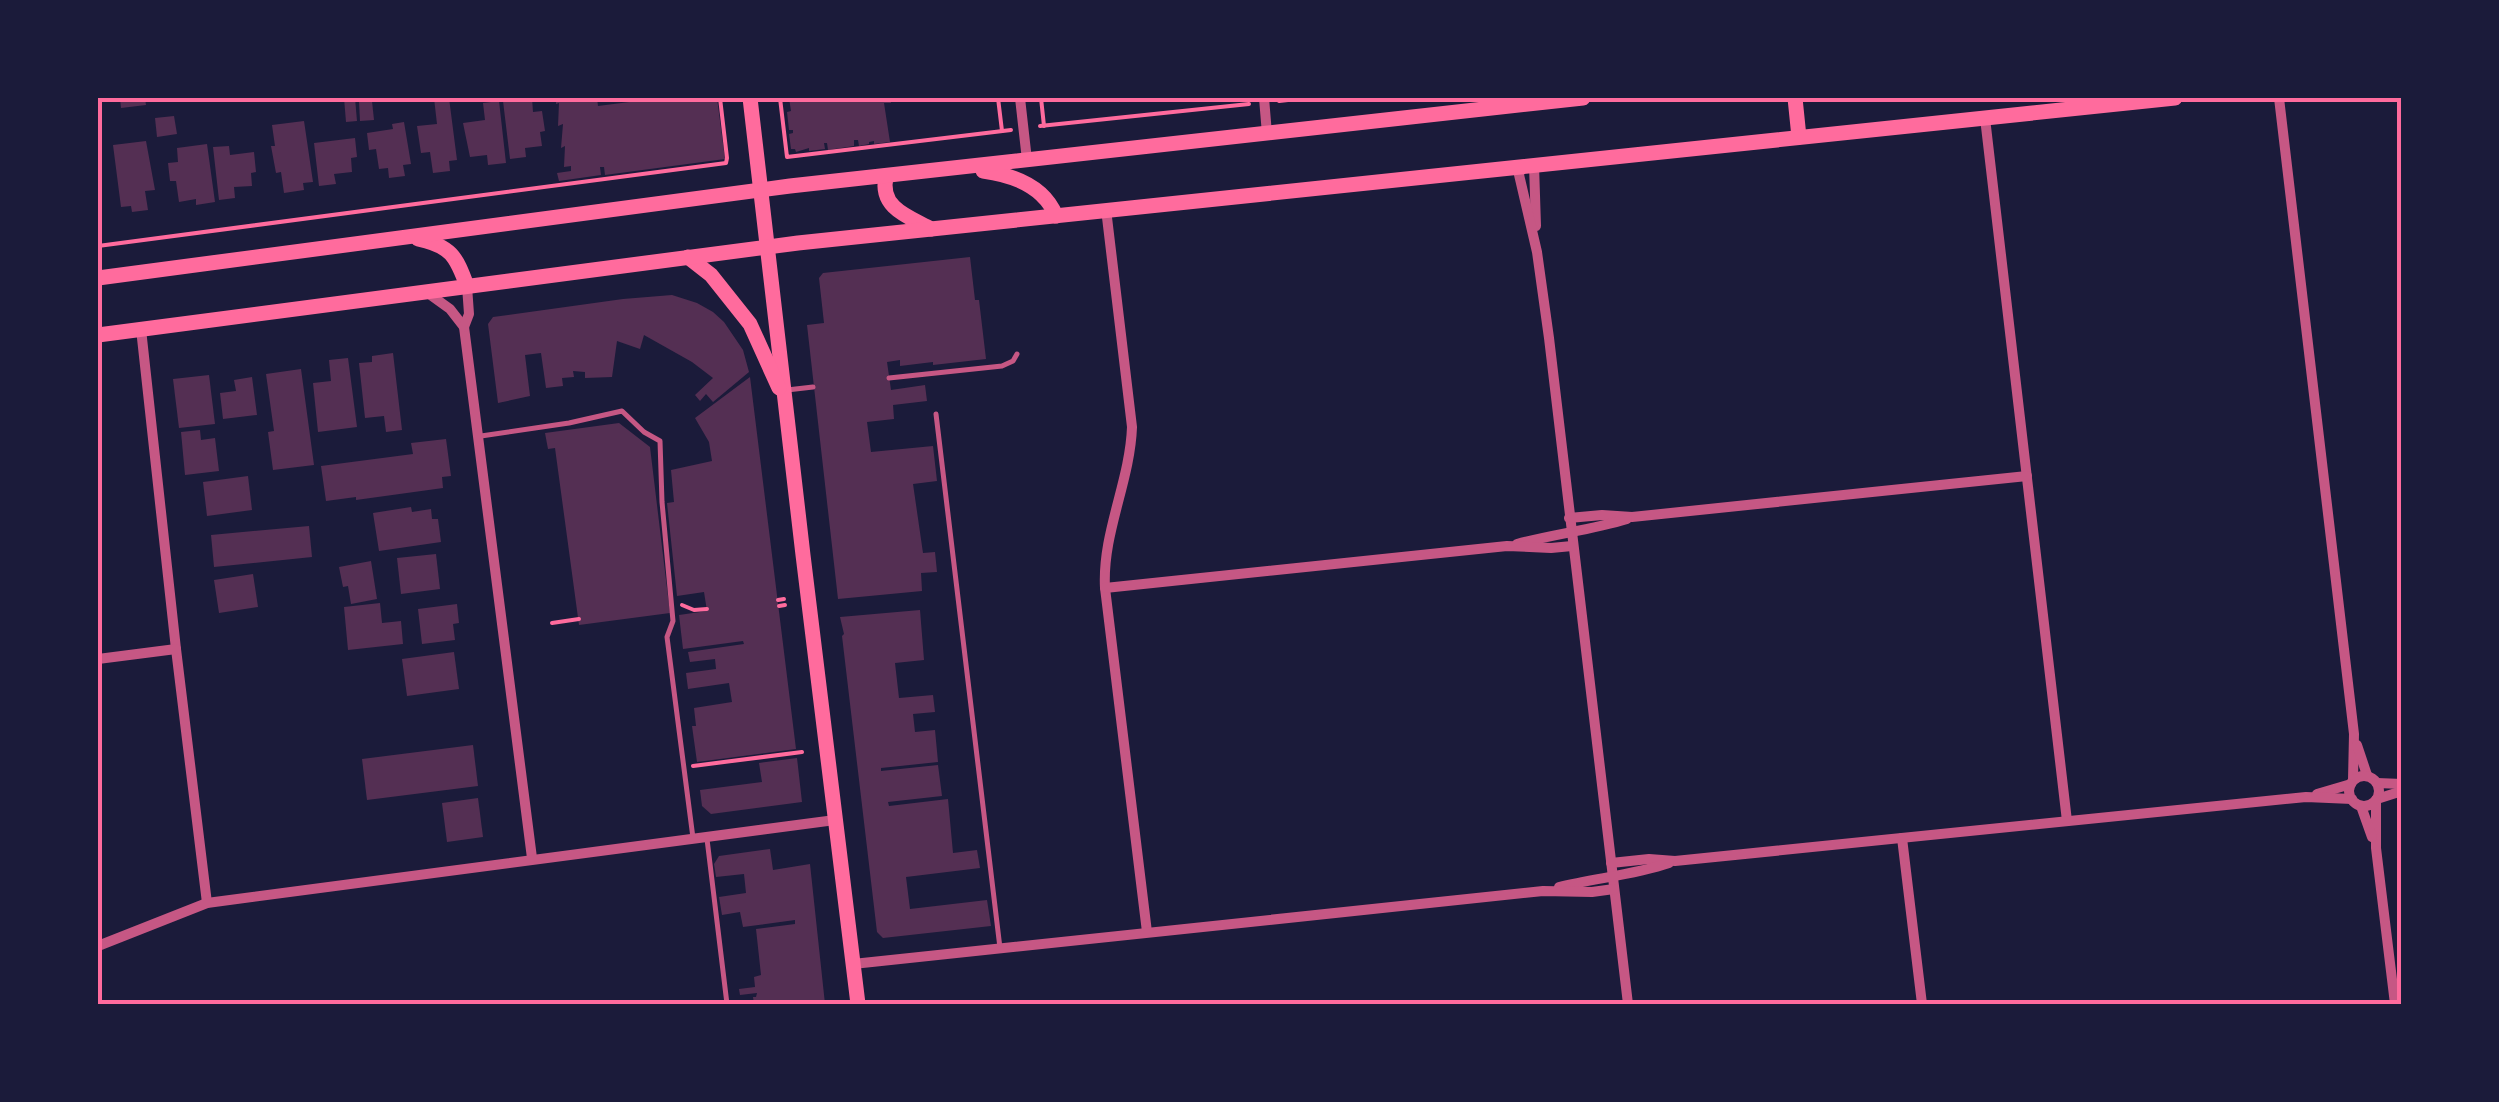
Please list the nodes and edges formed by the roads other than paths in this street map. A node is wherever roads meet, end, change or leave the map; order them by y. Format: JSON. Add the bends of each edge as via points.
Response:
{"nodes":[{"id":1,"x":750,"y":98,"type":"edge"},
{"id":2,"x":1020,"y":98,"type":"edge"},
{"id":3,"x":1583,"y":98,"type":"edge"},
{"id":4,"x":1795,"y":98,"type":"edge"},
{"id":5,"x":2175,"y":98,"type":"edge"},
{"id":6,"x":2279,"y":98,"type":"edge"},
{"id":7,"x":1264,"y":100,"type":"edge"},
{"id":8,"x":1985,"y":118,"type":"junction"},
{"id":9,"x":1267,"y":134,"type":"junction"},
{"id":10,"x":1799,"y":136,"type":"junction"},
{"id":11,"x":1027,"y":160,"type":"junction"},
{"id":12,"x":1534,"y":164,"type":"junction"},
{"id":13,"x":1516,"y":166,"type":"junction"},
{"id":14,"x":949,"y":170,"type":"junction"},
{"id":15,"x":886,"y":177,"type":"junction"},
{"id":16,"x":761,"y":190,"type":"junction"},
{"id":17,"x":1106,"y":210,"type":"junction"},
{"id":18,"x":1056,"y":216,"type":"junction"},
{"id":19,"x":932,"y":228,"type":"junction"},
{"id":20,"x":404,"y":236,"type":"junction"},
{"id":21,"x":768,"y":247,"type":"junction"},
{"id":22,"x":1536,"y":252,"type":"junction"},
{"id":23,"x":688,"y":257,"type":"junction"},
{"id":24,"x":98,"y":278,"type":"edge"},
{"id":25,"x":467,"y":286,"type":"junction"},
{"id":26,"x":425,"y":291,"type":"junction"},
{"id":27,"x":464,"y":327,"type":"junction"},
{"id":28,"x":142,"y":329,"type":"junction"},
{"id":29,"x":98,"y":334,"type":"edge"},
{"id":30,"x":1017,"y":354,"type":"dead end"},
{"id":31,"x":889,"y":378,"type":"dead end"},
{"id":32,"x":814,"y":387,"type":"dead end"},
{"id":33,"x":784,"y":396,"type":"junction"},
{"id":34,"x":936,"y":414,"type":"dead end"},
{"id":35,"x":478,"y":437,"type":"junction"},
{"id":36,"x":2027,"y":476,"type":"junction"},
{"id":37,"x":1632,"y":517,"type":"junction"},
{"id":38,"x":1569,"y":518,"type":"junction"},
{"id":39,"x":1571,"y":531,"type":"junction"},
{"id":40,"x":1506,"y":546,"type":"junction"},
{"id":41,"x":1572,"y":546,"type":"junction"},
{"id":42,"x":1105,"y":588,"type":"junction"},
{"id":43,"x":176,"y":648,"type":"junction"},
{"id":44,"x":98,"y":659,"type":"edge"},
{"id":45,"x":2354,"y":734,"type":"junction"},
{"id":46,"x":2372,"y":779,"type":"junction"},
{"id":47,"x":2352,"y":782,"type":"junction"},
{"id":48,"x":2402,"y":787,"type":"edge"},
{"id":49,"x":2306,"y":797,"type":"junction"},
{"id":50,"x":2377,"y":800,"type":"junction"},
{"id":51,"x":2356,"y":802,"type":"junction"},
{"id":52,"x":835,"y":820,"type":"junction"},
{"id":53,"x":2067,"y":821,"type":"junction"},
{"id":54,"x":707,"y":836,"type":"junction"},
{"id":55,"x":693,"y":838,"type":"junction"},
{"id":56,"x":1902,"y":838,"type":"junction"},
{"id":57,"x":2376,"y":848,"type":"junction"},
{"id":58,"x":532,"y":858,"type":"junction"},
{"id":59,"x":1611,"y":869,"type":"junction"},
{"id":60,"x":1614,"y":890,"type":"junction"},
{"id":61,"x":1543,"y":891,"type":"junction"},
{"id":62,"x":206,"y":903,"type":"junction"},
{"id":63,"x":1147,"y":932,"type":"junction"},
{"id":64,"x":98,"y":946,"type":"edge"},
{"id":65,"x":1000,"y":949,"type":"junction"},
{"id":66,"x":852,"y":964,"type":"junction"},
{"id":67,"x":728,"y":1004,"type":"edge"},
{"id":68,"x":858,"y":1004,"type":"edge"},
{"id":69,"x":1628,"y":1004,"type":"edge"},
{"id":70,"x":1922,"y":1004,"type":"edge"},
{"id":71,"x":2395,"y":1004,"type":"edge"}],
"edges":[{"from":1,"to":16,"type":"main road"},
{"from":2,"to":11,"type":"street"},
{"from":3,"to":9,"type":"main road"},
{"from":4,"to":10,"type":"main road"},
{"from":5,"to":8,"type":"main road"},
{"from":6,"to":45,"type":"street"},
{"from":7,"to":9,"type":"street"},
{"from":8,"to":10,"type":"main road"},
{"from":8,"to":36,"type":"street"},
{"from":9,"to":11,"type":"main road"},
{"from":10,"to":12,"type":"main road"},
{"from":11,"to":14,"type":"main road"},
{"from":12,"to":13,"type":"main road"},
{"from":12,"to":22,"type":"street"},
{"from":13,"to":17,"type":"main road"},
{"from":13,"to":22,"type":"street"},
{"from":14,"to":15,"type":"main road"},
{"from":14,"to":18,"type":"main road","via":[[1019,180],[1046,196]]},
{"from":15,"to":16,"type":"main road"},
{"from":15,"to":19,"type":"main road","via":[[892,207]]},
{"from":16,"to":20,"type":"main road"},
{"from":16,"to":21,"type":"main road"},
{"from":17,"to":18,"type":"main road"},
{"from":17,"to":42,"type":"street","via":[[1132,427]]},
{"from":18,"to":19,"type":"main road"},
{"from":19,"to":21,"type":"main road"},
{"from":20,"to":24,"type":"main road"},
{"from":20,"to":25,"type":"main road","via":[[447,249]]},
{"from":21,"to":23,"type":"main road"},
{"from":21,"to":33,"type":"main road"},
{"from":22,"to":38,"type":"street"},
{"from":23,"to":25,"type":"main road"},
{"from":23,"to":33,"type":"main road","via":[[750,324]]},
{"from":25,"to":26,"type":"main road"},
{"from":25,"to":27,"type":"street"},
{"from":26,"to":27,"type":"street"},
{"from":26,"to":28,"type":"main road"},
{"from":27,"to":35,"type":"street"},
{"from":28,"to":29,"type":"main road"},
{"from":28,"to":43,"type":"street"},
{"from":30,"to":31,"type":"lane","via":[[1002,366]]},
{"from":32,"to":33,"type":"lane"},
{"from":33,"to":52,"type":"main road"},
{"from":34,"to":65,"type":"lane"},
{"from":35,"to":55,"type":"lane","via":[[622,411],[660,441],[673,621],[667,637]]},
{"from":35,"to":58,"type":"street"},
{"from":36,"to":37,"type":"street"},
{"from":36,"to":53,"type":"street"},
{"from":37,"to":38,"type":"street"},
{"from":37,"to":39,"type":"street"},
{"from":38,"to":39,"type":"street"},
{"from":39,"to":40,"type":"street"},
{"from":39,"to":41,"type":"street"},
{"from":40,"to":41,"type":"street"},
{"from":40,"to":42,"type":"street"},
{"from":41,"to":59,"type":"street"},
{"from":42,"to":63,"type":"street"},
{"from":43,"to":44,"type":"street"},
{"from":43,"to":62,"type":"street"},
{"from":45,"to":46,"type":"street"},
{"from":45,"to":47,"type":"street"},
{"from":46,"to":47,"type":"street"},
{"from":46,"to":48,"type":"street"},
{"from":46,"to":50,"type":"street","via":[[2380,791]]},
{"from":47,"to":49,"type":"street"},
{"from":47,"to":51,"type":"street"},
{"from":48,"to":50,"type":"street"},
{"from":49,"to":51,"type":"street"},
{"from":49,"to":53,"type":"street"},
{"from":50,"to":51,"type":"street"},
{"from":50,"to":57,"type":"street"},
{"from":51,"to":57,"type":"street"},
{"from":52,"to":54,"type":"street"},
{"from":52,"to":66,"type":"main road"},
{"from":53,"to":56,"type":"street"},
{"from":54,"to":55,"type":"street"},
{"from":54,"to":67,"type":"lane"},
{"from":55,"to":58,"type":"street"},
{"from":56,"to":59,"type":"street","via":[[1649,859]]},
{"from":56,"to":70,"type":"street"},
{"from":57,"to":71,"type":"street"},
{"from":58,"to":62,"type":"street"},
{"from":59,"to":60,"type":"street"},
{"from":59,"to":61,"type":"street"},
{"from":60,"to":61,"type":"street"},
{"from":60,"to":69,"type":"street"},
{"from":61,"to":63,"type":"street"},
{"from":62,"to":64,"type":"street"},
{"from":63,"to":65,"type":"street"},
{"from":65,"to":66,"type":"street"},
{"from":66,"to":68,"type":"main road"}]}
